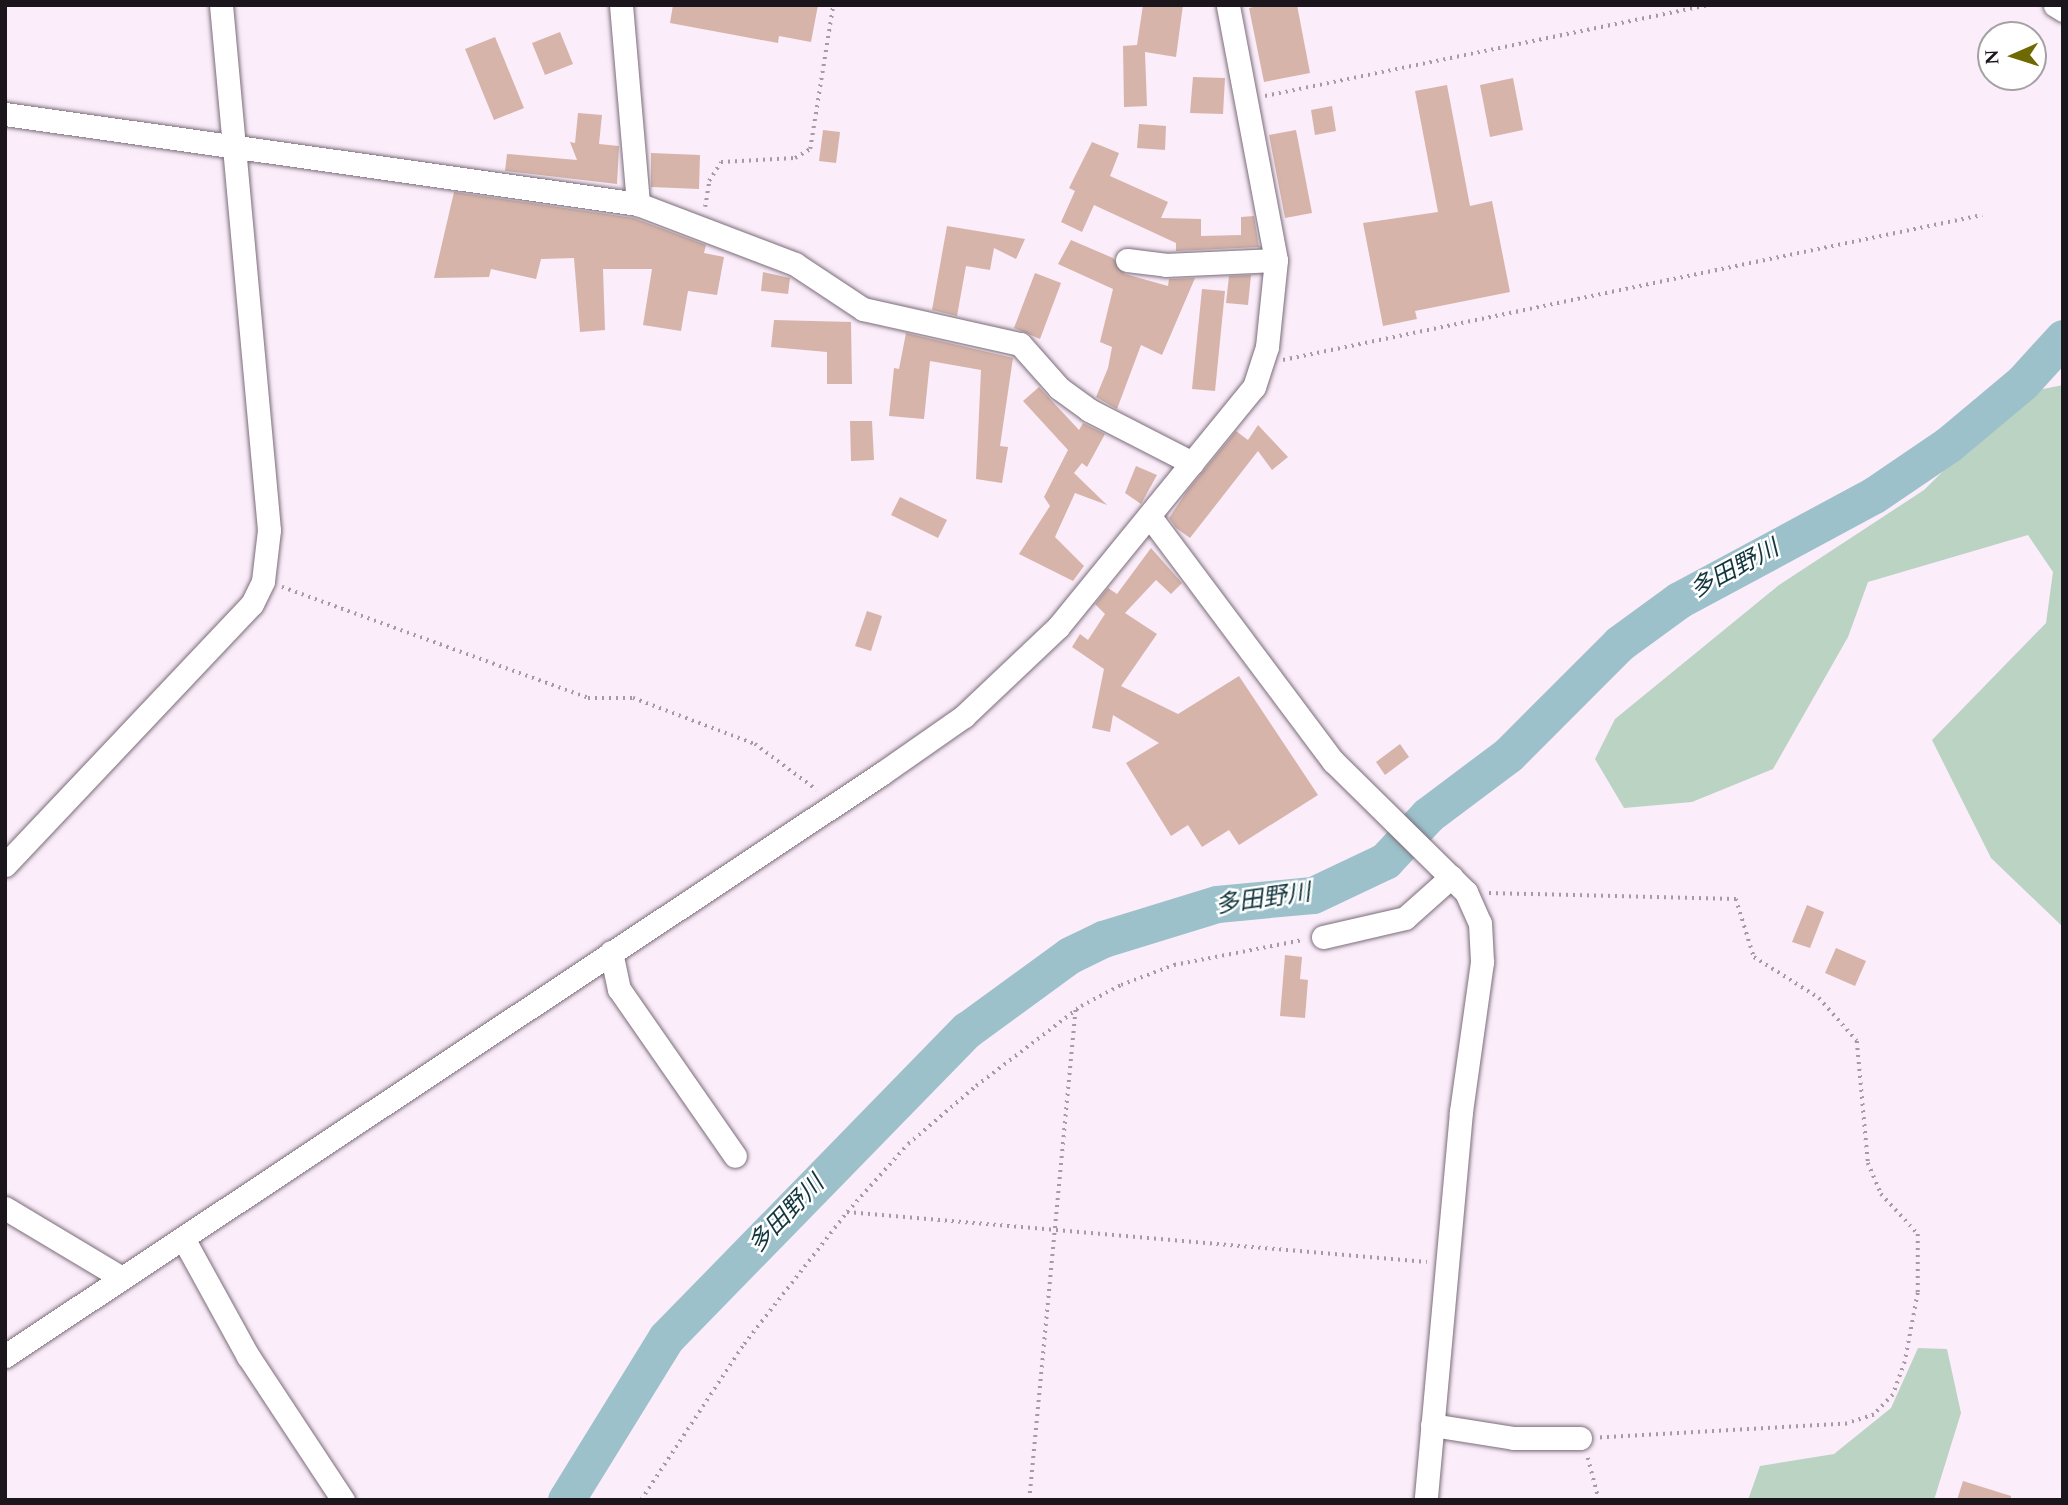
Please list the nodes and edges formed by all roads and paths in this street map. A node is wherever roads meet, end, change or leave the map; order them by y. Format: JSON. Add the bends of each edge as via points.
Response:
{"nodes":[{"id":1,"x":221,"y":5,"type":"edge"},
{"id":2,"x":621,"y":5,"type":"edge"},
{"id":3,"x":833,"y":5,"type":"edge"},
{"id":4,"x":1228,"y":5,"type":"edge"},
{"id":5,"x":1710,"y":5,"type":"edge"},
{"id":6,"x":2055,"y":5,"type":"edge"},
{"id":7,"x":2063,"y":10,"type":"edge"},
{"id":8,"x":1249,"y":99,"type":"junction"},
{"id":9,"x":5,"y":114,"type":"edge"},
{"id":10,"x":232,"y":149,"type":"junction"},
{"id":11,"x":638,"y":204,"type":"junction"},
{"id":12,"x":1982,"y":215,"type":"dead end"},
{"id":13,"x":702,"y":233,"type":"junction"},
{"id":14,"x":1127,"y":260,"type":"dead end"},
{"id":15,"x":1276,"y":260,"type":"junction"},
{"id":16,"x":1264,"y":359,"type":"junction"},
{"id":17,"x":1192,"y":463,"type":"junction"},
{"id":18,"x":1151,"y":518,"type":"junction"},
{"id":19,"x":263,"y":582,"type":"junction"},
{"id":20,"x":831,"y":804,"type":"junction"},
{"id":21,"x":5,"y":865,"type":"edge"},
{"id":22,"x":1454,"y":879,"type":"junction"},
{"id":23,"x":1324,"y":937,"type":"joint"},
{"id":24,"x":611,"y":952,"type":"junction"},
{"id":25,"x":1075,"y":1010,"type":"junction"},
{"id":26,"x":735,"y":1156,"type":"dead end"},
{"id":27,"x":5,"y":1208,"type":"edge"},
{"id":28,"x":847,"y":1212,"type":"junction"},
{"id":29,"x":1056,"y":1230,"type":"junction"},
{"id":30,"x":183,"y":1238,"type":"junction"},
{"id":31,"x":1449,"y":1264,"type":"junction"},
{"id":32,"x":122,"y":1278,"type":"junction"},
{"id":33,"x":5,"y":1356,"type":"edge"},
{"id":34,"x":1432,"y":1425,"type":"junction"},
{"id":35,"x":1580,"y":1438,"type":"junction"},
{"id":36,"x":343,"y":1500,"type":"edge"},
{"id":37,"x":641,"y":1500,"type":"edge"},
{"id":38,"x":1029,"y":1500,"type":"edge"},
{"id":39,"x":1426,"y":1500,"type":"edge"},
{"id":40,"x":1599,"y":1500,"type":"edge"}],
"edges":[{"from":1,"to":10,"type":"street"},
{"from":2,"to":11,"type":"street"},
{"from":3,"to":13,"type":"path","via":[[810,149],[795,158],[720,162],[709,181]]},
{"from":4,"to":8,"type":"street"},
{"from":5,"to":8,"type":"path"},
{"from":6,"to":7,"type":"street"},
{"from":8,"to":15,"type":"street"},
{"from":9,"to":10,"type":"street"},
{"from":10,"to":11,"type":"street"},
{"from":10,"to":19,"type":"street","via":[[269,530]]},
{"from":11,"to":13,"type":"street"},
{"from":12,"to":16,"type":"path","via":[[1298,358]]},
{"from":13,"to":17,"type":"street","via":[[806,270],[863,309],[1020,344],[1059,388],[1090,410]]},
{"from":14,"to":15,"type":"street","via":[[1165,265]]},
{"from":15,"to":16,"type":"street"},
{"from":16,"to":17,"type":"street","via":[[1254,387]]},
{"from":17,"to":18,"type":"street"},
{"from":18,"to":20,"type":"street","via":[[1058,627],[964,716]]},
{"from":18,"to":22,"type":"street","via":[[1334,761]]},
{"from":19,"to":20,"type":"path","via":[[588,698],[633,698],[755,744]]},
{"from":19,"to":21,"type":"street","via":[[252,604]]},
{"from":20,"to":24,"type":"street"},
{"from":22,"to":23,"type":"street","via":[[1405,918]]},
{"from":22,"to":31,"type":"street","via":[[1480,923],[1482,962]]},
{"from":22,"to":35,"type":"path","via":[[1736,899],[1754,957],[1819,998],[1857,1041],[1868,1163],[1881,1194],[1918,1234],[1918,1293],[1905,1362],[1893,1395],[1874,1415],[1847,1424]]},
{"from":23,"to":25,"type":"path","via":[[1174,965]]},
{"from":24,"to":26,"type":"street","via":[[620,989]]},
{"from":24,"to":30,"type":"street"},
{"from":25,"to":28,"type":"path","via":[[908,1144]]},
{"from":25,"to":29,"type":"path"},
{"from":27,"to":32,"type":"street"},
{"from":28,"to":29,"type":"path"},
{"from":28,"to":37,"type":"path","via":[[744,1344]]},
{"from":29,"to":31,"type":"path"},
{"from":29,"to":38,"type":"path"},
{"from":30,"to":32,"type":"street"},
{"from":30,"to":36,"type":"street","via":[[248,1356]]},
{"from":31,"to":34,"type":"street"},
{"from":32,"to":33,"type":"street"},
{"from":34,"to":35,"type":"street","via":[[1514,1437]]},
{"from":34,"to":39,"type":"street"},
{"from":35,"to":40,"type":"path"}]}
